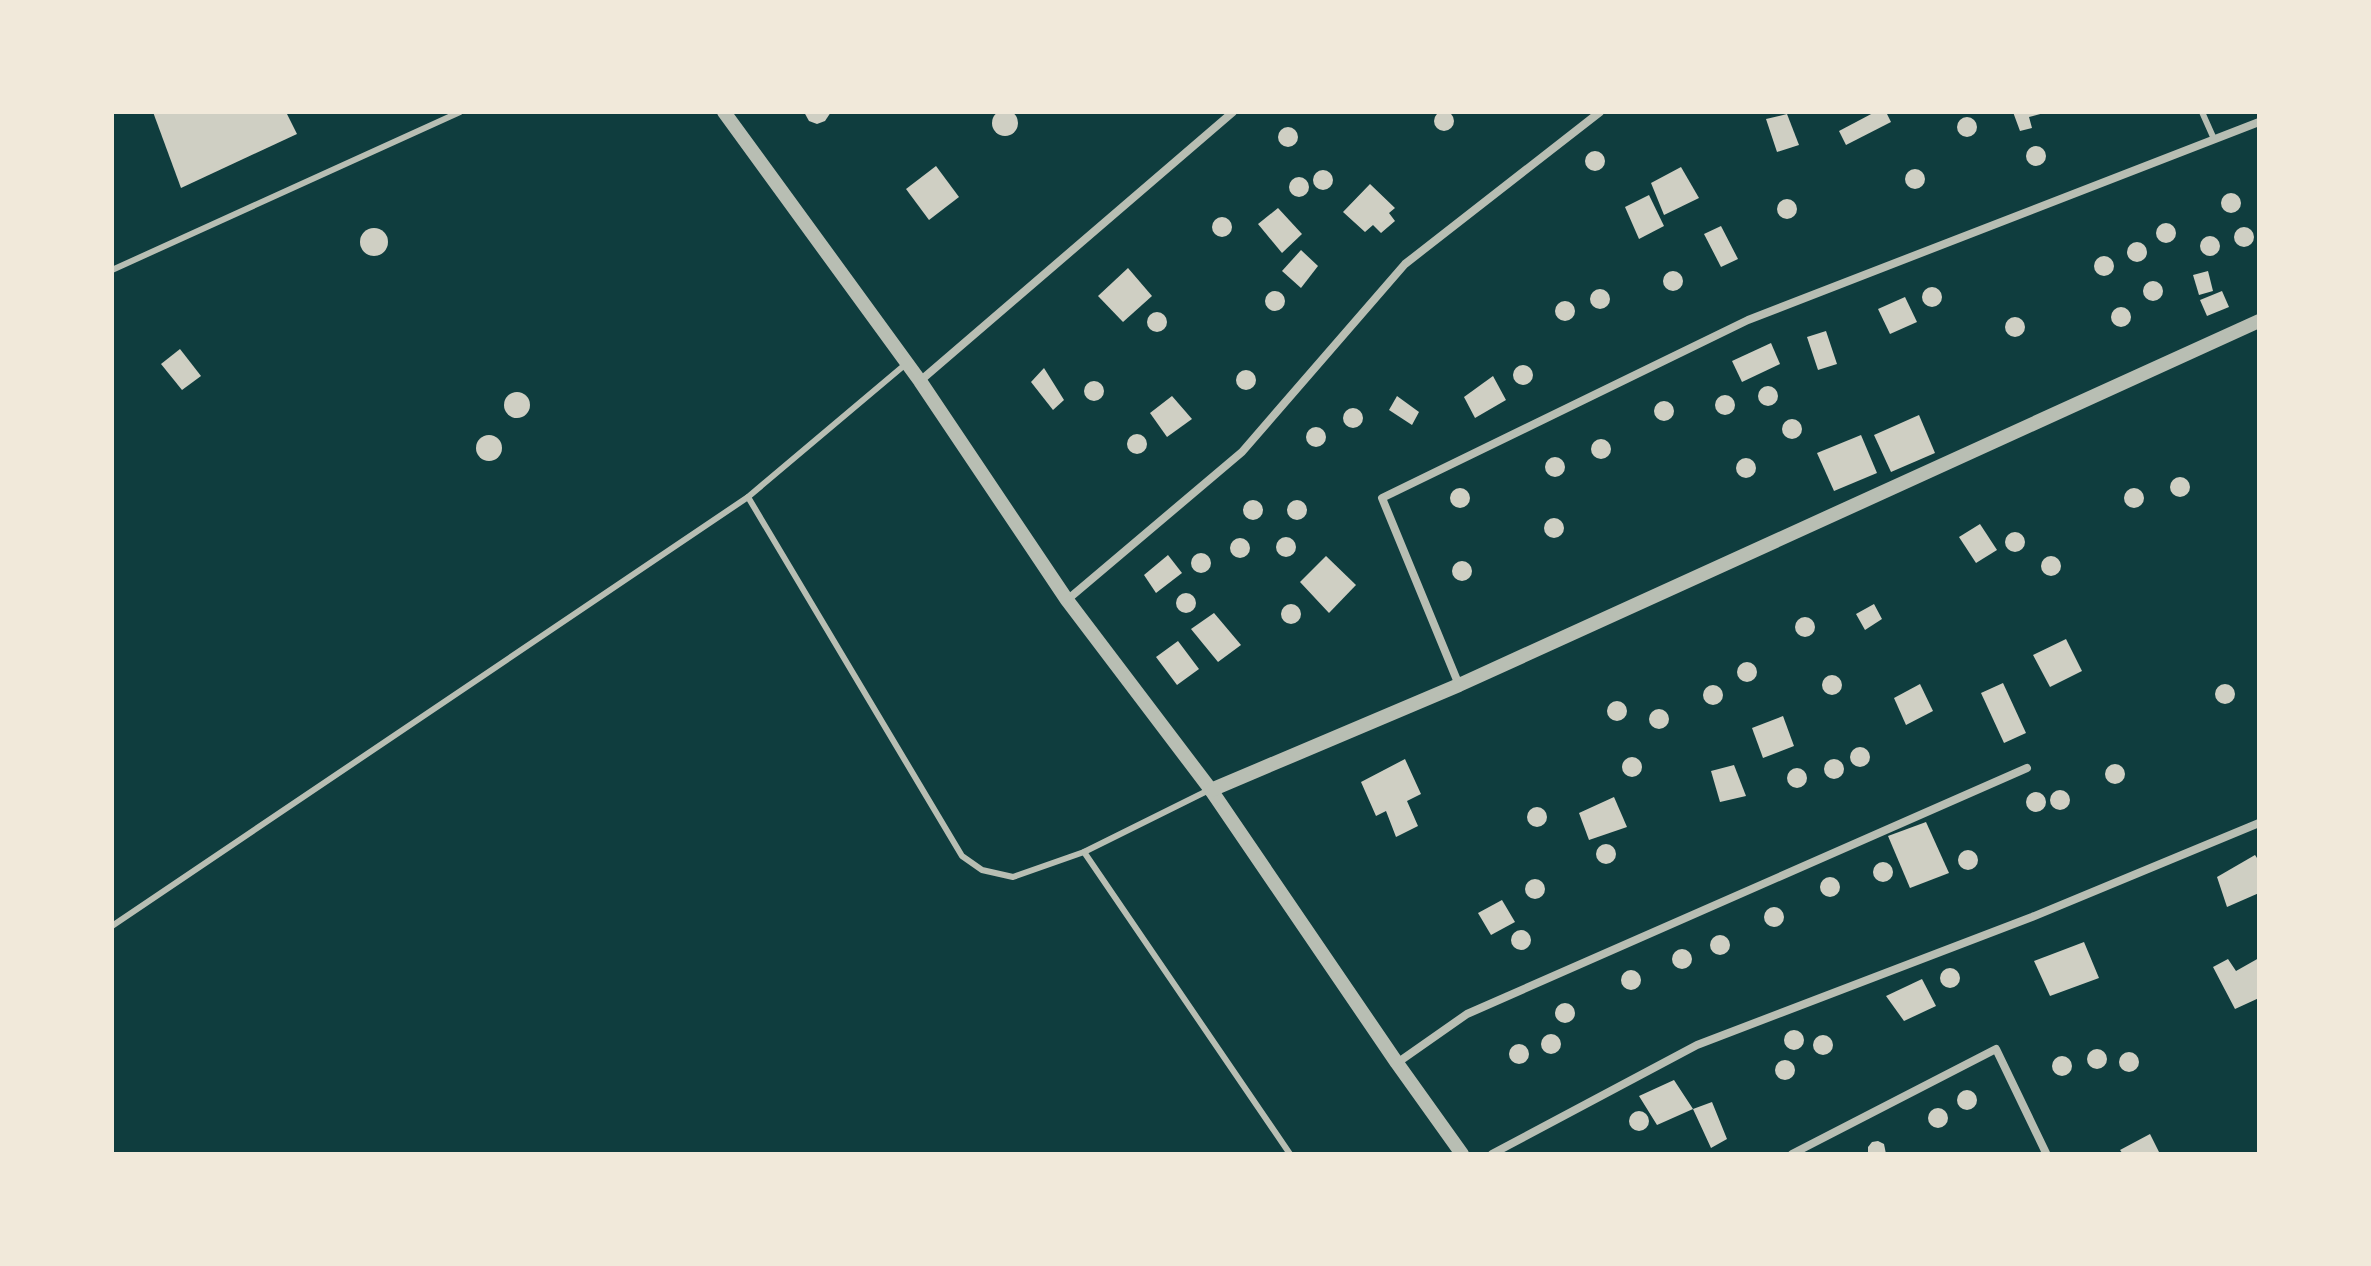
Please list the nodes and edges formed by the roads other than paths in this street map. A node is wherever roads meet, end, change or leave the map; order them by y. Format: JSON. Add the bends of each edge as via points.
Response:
{"nodes":[{"id":1,"x":460,"y":112,"type":"edge"},
{"id":2,"x":724,"y":112,"type":"edge"},
{"id":3,"x":1233,"y":112,"type":"edge"},
{"id":4,"x":1600,"y":112,"type":"edge"},
{"id":5,"x":2202,"y":112,"type":"edge"},
{"id":6,"x":2259,"y":122,"type":"edge"},
{"id":7,"x":2214,"y":139,"type":"junction"},
{"id":8,"x":112,"y":270,"type":"edge"},
{"id":9,"x":2259,"y":321,"type":"edge"},
{"id":10,"x":907,"y":363,"type":"junction"},
{"id":11,"x":920,"y":381,"type":"junction"},
{"id":12,"x":748,"y":497,"type":"junction"},
{"id":13,"x":1067,"y":600,"type":"junction"},
{"id":14,"x":1459,"y":685,"type":"junction"},
{"id":15,"x":2027,"y":768,"type":"dead end"},
{"id":16,"x":1211,"y":790,"type":"junction"},
{"id":17,"x":2259,"y":823,"type":"edge"},
{"id":18,"x":1084,"y":852,"type":"junction"},
{"id":19,"x":112,"y":926,"type":"edge"},
{"id":20,"x":1397,"y":1063,"type":"junction"},
{"id":21,"x":2046,"y":1153,"type":"edge"},
{"id":22,"x":1290,"y":1154,"type":"edge"},
{"id":23,"x":1462,"y":1154,"type":"edge"},
{"id":24,"x":1492,"y":1154,"type":"edge"},
{"id":25,"x":1792,"y":1154,"type":"edge"}],
"edges":[{"from":1,"to":8,"type":"lane"},
{"from":2,"to":10,"type":"street"},
{"from":3,"to":11,"type":"street"},
{"from":4,"to":13,"type":"street","via":[[1405,264],[1242,452]]},
{"from":5,"to":7,"type":"lane"},
{"from":6,"to":7,"type":"street"},
{"from":7,"to":14,"type":"street","via":[[1748,320],[1382,498]]},
{"from":9,"to":14,"type":"street"},
{"from":10,"to":11,"type":"street"},
{"from":10,"to":12,"type":"lane"},
{"from":11,"to":13,"type":"street"},
{"from":12,"to":18,"type":"lane","via":[[962,856],[982,870],[1013,877]]},
{"from":12,"to":19,"type":"lane"},
{"from":13,"to":16,"type":"street"},
{"from":14,"to":16,"type":"street"},
{"from":15,"to":20,"type":"street","via":[[1467,1014]]},
{"from":16,"to":18,"type":"lane"},
{"from":16,"to":20,"type":"street"},
{"from":17,"to":24,"type":"street","via":[[2032,917],[1697,1045]]},
{"from":18,"to":22,"type":"lane"},
{"from":20,"to":23,"type":"street"},
{"from":21,"to":25,"type":"street","via":[[1996,1049]]}]}
